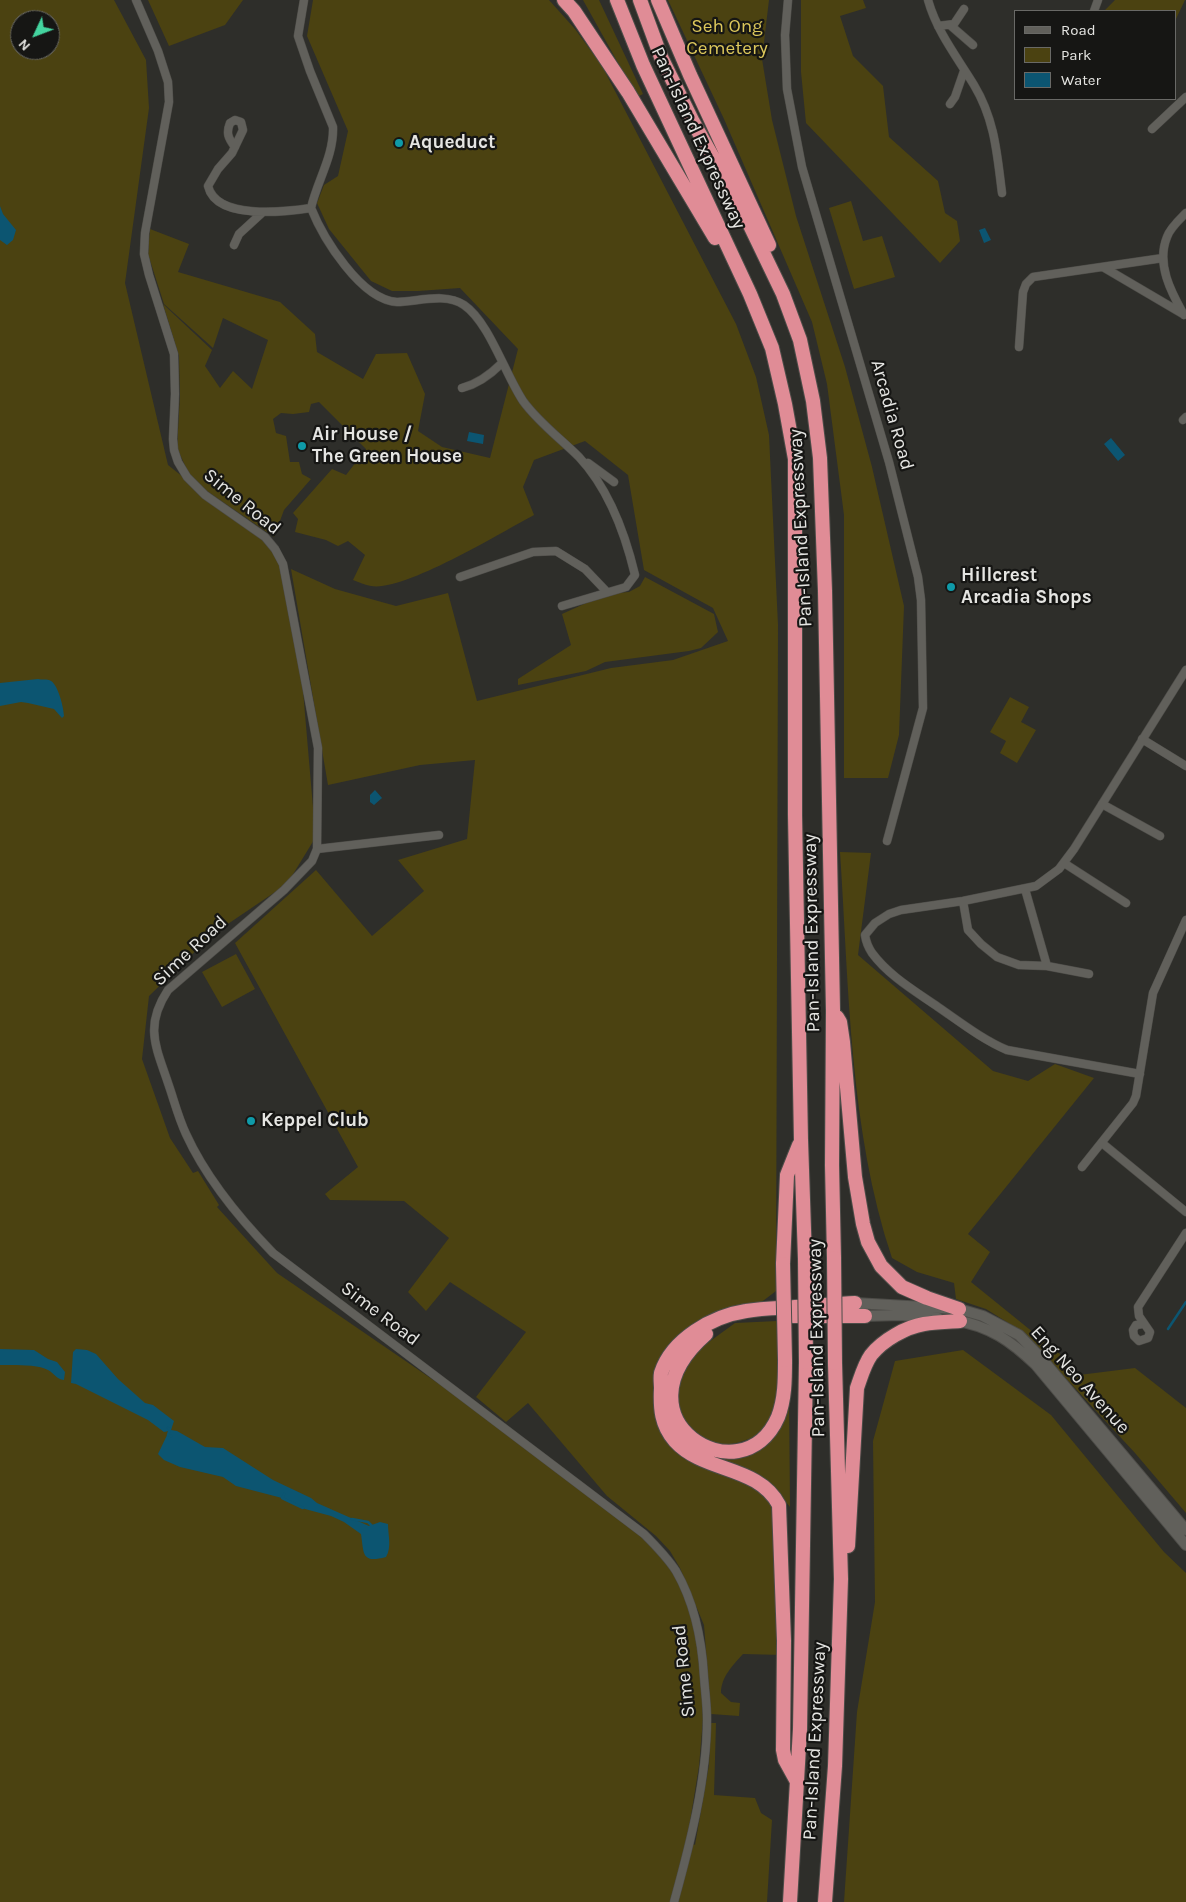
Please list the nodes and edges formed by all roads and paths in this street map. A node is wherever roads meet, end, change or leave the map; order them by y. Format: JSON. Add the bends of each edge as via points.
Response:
{"nodes":[{"id":1,"x":136,"y":0,"type":"edge"},
{"id":2,"x":304,"y":0,"type":"edge"},
{"id":3,"x":564,"y":0,"type":"edge"},
{"id":4,"x":617,"y":0,"type":"edge"},
{"id":5,"x":640,"y":0,"type":"edge"},
{"id":6,"x":658,"y":0,"type":"edge"},
{"id":7,"x":788,"y":0,"type":"edge"},
{"id":8,"x":928,"y":0,"type":"edge"},
{"id":9,"x":964,"y":9,"type":"dead end"},
{"id":10,"x":950,"y":25,"type":"junction"},
{"id":11,"x":938,"y":26,"type":"junction"},
{"id":12,"x":973,"y":45,"type":"dead end"},
{"id":13,"x":964,"y":71,"type":"junction"},
{"id":14,"x":1186,"y":97,"type":"edge"},
{"id":15,"x":950,"y":104,"type":"dead end"},
{"id":16,"x":1152,"y":129,"type":"dead end"},
{"id":17,"x":235,"y":147,"type":"dead end"},
{"id":18,"x":1002,"y":193,"type":"dead end"},
{"id":19,"x":311,"y":208,"type":"junction"},
{"id":20,"x":264,"y":212,"type":"junction"},
{"id":21,"x":1186,"y":213,"type":"edge"},
{"id":22,"x":234,"y":245,"type":"dead end"},
{"id":23,"x":732,"y":257,"type":"junction"},
{"id":24,"x":1163,"y":258,"type":"junction"},
{"id":25,"x":1103,"y":267,"type":"junction"},
{"id":26,"x":783,"y":294,"type":"junction"},
{"id":27,"x":1185,"y":315,"type":"edge"},
{"id":28,"x":1020,"y":347,"type":"dead end"},
{"id":29,"x":502,"y":363,"type":"junction"},
{"id":30,"x":462,"y":388,"type":"dead end"},
{"id":31,"x":578,"y":456,"type":"junction"},
{"id":32,"x":614,"y":482,"type":"dead end"},
{"id":33,"x":460,"y":577,"type":"dead end"},
{"id":34,"x":607,"y":592,"type":"junction"},
{"id":35,"x":562,"y":606,"type":"dead end"},
{"id":36,"x":1186,"y":670,"type":"edge"},
{"id":37,"x":1142,"y":739,"type":"junction"},
{"id":38,"x":1186,"y":766,"type":"edge"},
{"id":39,"x":1102,"y":804,"type":"junction"},
{"id":40,"x":439,"y":835,"type":"dead end"},
{"id":41,"x":1160,"y":836,"type":"dead end"},
{"id":42,"x":887,"y":841,"type":"dead end"},
{"id":43,"x":317,"y":849,"type":"junction"},
{"id":44,"x":1064,"y":863,"type":"junction"},
{"id":45,"x":1025,"y":889,"type":"junction"},
{"id":46,"x":963,"y":901,"type":"junction"},
{"id":47,"x":1126,"y":903,"type":"dead end"},
{"id":48,"x":1186,"y":920,"type":"edge"},
{"id":49,"x":1047,"y":966,"type":"junction"},
{"id":50,"x":1089,"y":974,"type":"dead end"},
{"id":51,"x":833,"y":1010,"type":"junction"},
{"id":52,"x":1140,"y":1074,"type":"junction"},
{"id":53,"x":801,"y":1140,"type":"junction"},
{"id":54,"x":1102,"y":1143,"type":"junction"},
{"id":55,"x":1082,"y":1167,"type":"dead end"},
{"id":56,"x":1186,"y":1212,"type":"edge"},
{"id":57,"x":1186,"y":1232,"type":"edge"},
{"id":58,"x":856,"y":1303,"type":"junction"},
{"id":59,"x":959,"y":1315,"type":"junction"},
{"id":60,"x":866,"y":1316,"type":"junction"},
{"id":61,"x":1144,"y":1324,"type":"dead end"},
{"id":62,"x":1186,"y":1530,"type":"edge"},
{"id":63,"x":1186,"y":1545,"type":"edge"},
{"id":64,"x":841,"y":1579,"type":"junction"},
{"id":65,"x":796,"y":1780,"type":"junction"},
{"id":66,"x":674,"y":1902,"type":"edge"},
{"id":67,"x":790,"y":1902,"type":"edge"},
{"id":68,"x":825,"y":1902,"type":"edge"}],
"edges":[{"from":1,"to":43,"type":"street","name":"Sime Road","via":[[168,82],[169,102],[144,254],[174,354],[174,450],[187,477],[205,495],[265,537],[283,564],[318,748]]},
{"from":2,"to":19,"type":"street","via":[[298,36],[334,136]]},
{"from":3,"to":23,"type":"highway","via":[[628,92],[718,244]]},
{"from":4,"to":23,"type":"highway","name":"Pan-Island Expressway","via":[[642,66]]},
{"from":5,"to":26,"type":"highway","name":"Pan-Island Expressway","via":[[661,57]]},
{"from":6,"to":26,"type":"highway","via":[[774,256]]},
{"from":7,"to":42,"type":"street","name":"Arcadia Road","via":[[786,89],[802,167],[890,462],[921,600],[923,708]]},
{"from":8,"to":11,"type":"street"},
{"from":9,"to":10,"type":"street"},
{"from":10,"to":11,"type":"street"},
{"from":10,"to":12,"type":"street"},
{"from":11,"to":13,"type":"street"},
{"from":13,"to":15,"type":"street"},
{"from":13,"to":18,"type":"street","via":[[984,106],[995,136]]},
{"from":14,"to":16,"type":"street"},
{"from":17,"to":20,"type":"street","via":[[211,179],[210,193],[220,203]]},
{"from":19,"to":20,"type":"street"},
{"from":19,"to":29,"type":"street","via":[[328,241],[374,294],[397,302],[457,301],[483,327]]},
{"from":20,"to":22,"type":"street","via":[[239,234]]},
{"from":21,"to":24,"type":"street","via":[[1166,238]]},
{"from":23,"to":53,"type":"highway","name":"Pan-Island Expressway","via":[[772,348],[795,459],[795,815]]},
{"from":24,"to":25,"type":"street"},
{"from":24,"to":27,"type":"street","via":[[1168,282]]},
{"from":25,"to":27,"type":"street"},
{"from":25,"to":28,"type":"street","via":[[1030,279],[1023,292]]},
{"from":26,"to":51,"type":"highway","name":"Pan-Island Expressway","via":[[800,340],[820,458]]},
{"from":29,"to":30,"type":"street","via":[[485,379]]},
{"from":29,"to":31,"type":"street","via":[[539,420]]},
{"from":31,"to":32,"type":"street"},
{"from":31,"to":34,"type":"street","via":[[600,484],[613,510],[628,544],[636,575],[626,587]]},
{"from":33,"to":34,"type":"street","via":[[534,552],[556,551],[585,569]]},
{"from":34,"to":35,"type":"street"},
{"from":36,"to":37,"type":"street"},
{"from":37,"to":38,"type":"street"},
{"from":37,"to":39,"type":"street"},
{"from":39,"to":41,"type":"street"},
{"from":39,"to":44,"type":"street"},
{"from":40,"to":43,"type":"street"},
{"from":43,"to":66,"type":"street","name":"Sime Road","via":[[312,862],[284,890],[168,990],[160,1002],[155,1017],[155,1042],[177,1114],[191,1144],[232,1207],[273,1253],[644,1534],[676,1571],[698,1626],[707,1719],[704,1766]]},
{"from":44,"to":45,"type":"street","via":[[1036,886]]},
{"from":44,"to":47,"type":"street"},
{"from":45,"to":46,"type":"street"},
{"from":45,"to":49,"type":"street"},
{"from":46,"to":49,"type":"street","via":[[968,930],[997,957],[1019,965]]},
{"from":46,"to":52,"type":"street","via":[[916,906],[889,914],[865,935],[872,954],[894,976],[1000,1047]]},
{"from":48,"to":52,"type":"street","via":[[1153,993]]},
{"from":49,"to":50,"type":"street"},
{"from":51,"to":59,"type":"highway","via":[[841,1025],[855,1177],[868,1242],[881,1266],[902,1287]]},
{"from":51,"to":64,"type":"highway","name":"Pan-Island Expressway","bridge":true,"via":[[832,1165]]},
{"from":52,"to":54,"type":"street","via":[[1133,1103]]},
{"from":53,"to":60,"type":"highway","bridge":true,"via":[[787,1175],[783,1264],[785,1360],[785,1384],[778,1416],[766,1435],[753,1445],[735,1451],[712,1450],[700,1445],[679,1426],[670,1400],[678,1370],[694,1344],[721,1324],[732,1319],[780,1315]]},
{"from":53,"to":65,"type":"highway","name":"Pan-Island Expressway","bridge":true,"via":[[806,1362],[800,1719]]},
{"from":54,"to":55,"type":"street"},
{"from":54,"to":56,"type":"street"},
{"from":57,"to":61,"type":"street","via":[[1138,1307]]},
{"from":58,"to":59,"type":"main road","name":"Eng Neo Avenue"},
{"from":58,"to":60,"type":"main road"},
{"from":58,"to":65,"type":"highway","via":[[745,1311],[717,1320],[700,1328],[675,1349],[661,1374],[660,1408],[665,1426],[676,1442],[688,1452],[754,1479],[780,1505],[783,1750]]},
{"from":59,"to":60,"type":"main road","name":"Eng Neo Avenue"},
{"from":59,"to":62,"type":"main road","name":"Eng Neo Avenue","via":[[983,1316],[1019,1335]]},
{"from":59,"to":63,"type":"main road","name":"Eng Neo Avenue","via":[[1015,1345],[1036,1365]]},
{"from":59,"to":64,"type":"highway","via":[[904,1331],[871,1355],[863,1370],[857,1388],[848,1546]]},
{"from":64,"to":68,"type":"highway","name":"Pan-Island Expressway","via":[[835,1766]]},
{"from":65,"to":67,"type":"highway","name":"Pan-Island Expressway"}]}
